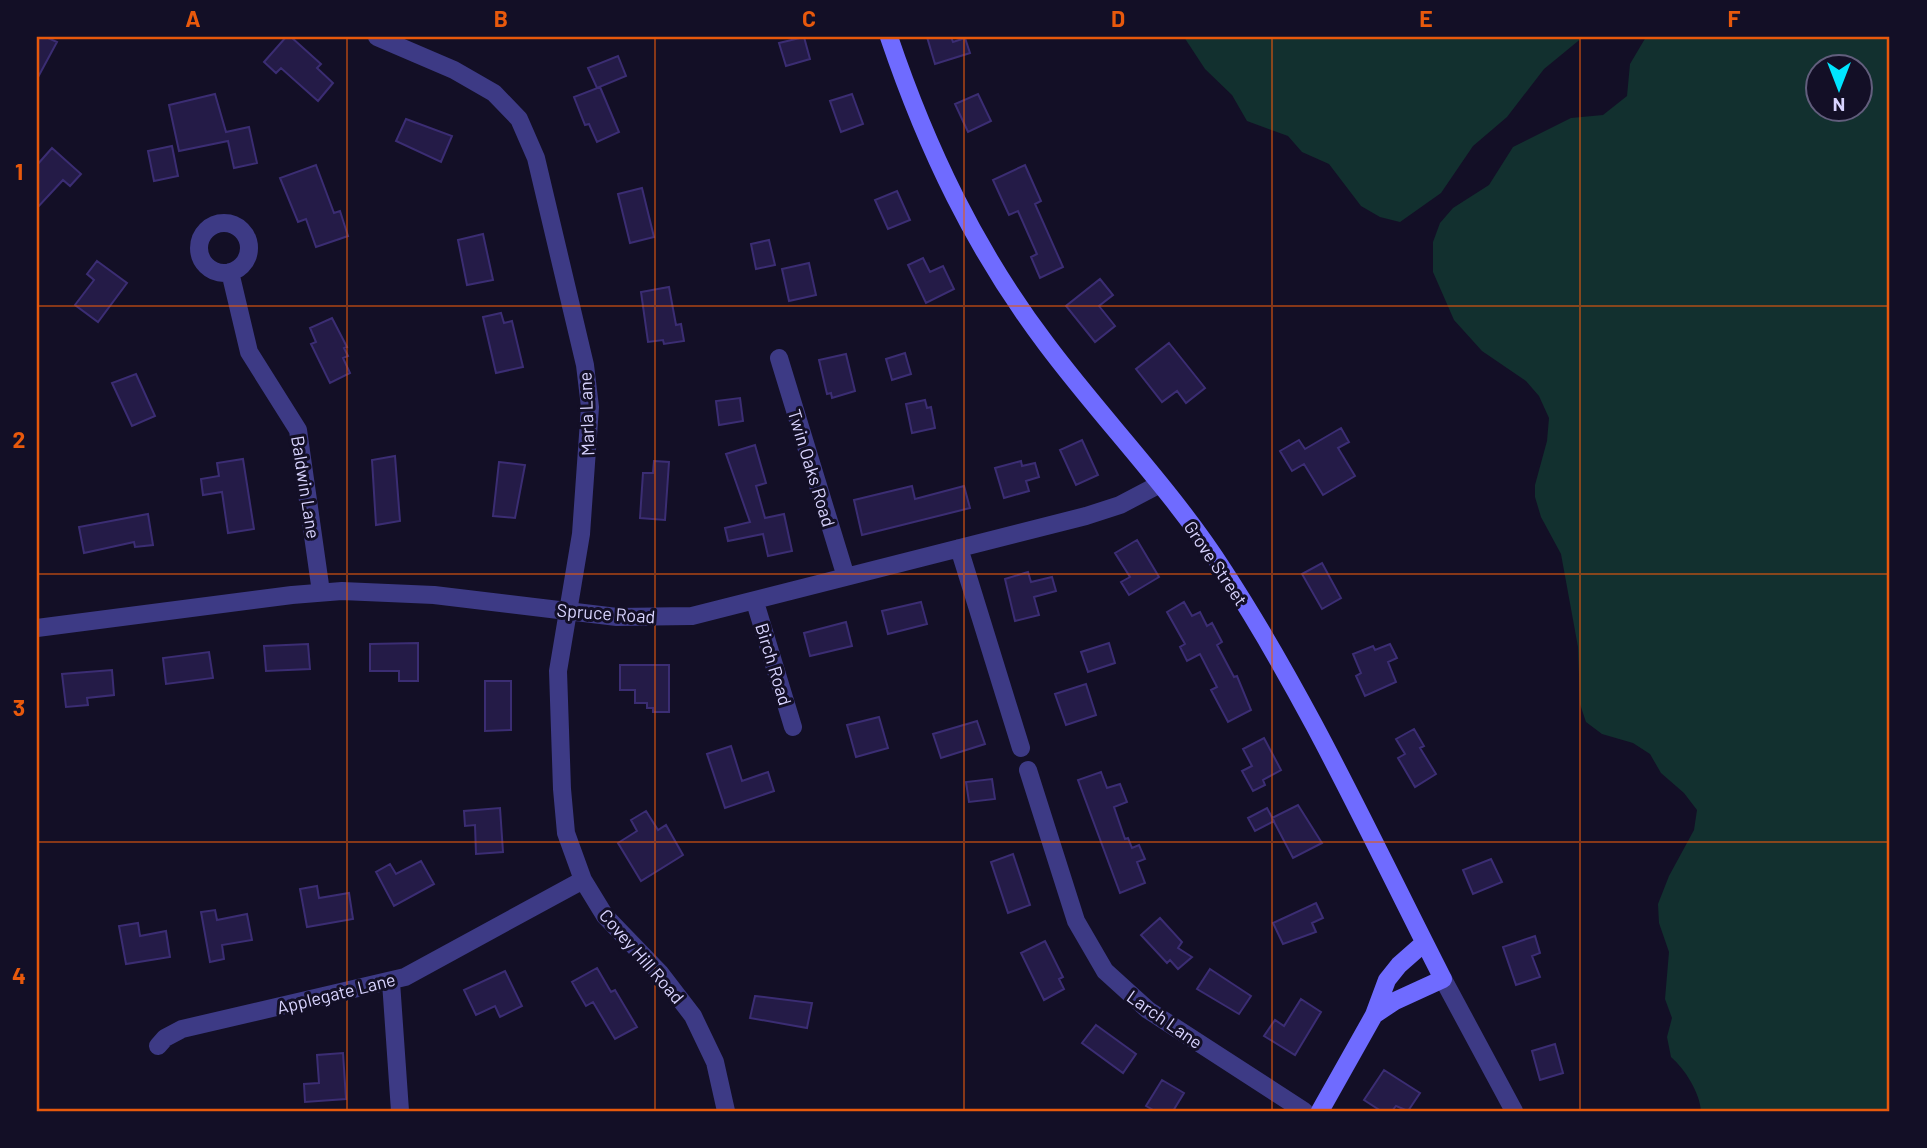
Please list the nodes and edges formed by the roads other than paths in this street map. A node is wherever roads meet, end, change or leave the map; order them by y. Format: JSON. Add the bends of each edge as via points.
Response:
{"nodes":[{"id":1,"x":376,"y":37,"type":"edge"},
{"id":2,"x":888,"y":37,"type":"edge"},
{"id":3,"x":230,"y":272,"type":"dead end"},
{"id":4,"x":779,"y":358,"type":"dead end"},
{"id":5,"x":1160,"y":484,"type":"junction"},
{"id":6,"x":959,"y":548,"type":"junction"},
{"id":7,"x":846,"y":577,"type":"junction"},
{"id":8,"x":321,"y":592,"type":"junction"},
{"id":9,"x":755,"y":602,"type":"junction"},
{"id":10,"x":567,"y":612,"type":"junction"},
{"id":11,"x":37,"y":628,"type":"edge"},
{"id":12,"x":793,"y":727,"type":"dead end"},
{"id":13,"x":1021,"y":748,"type":"dead end"},
{"id":14,"x":1028,"y":770,"type":"dead end"},
{"id":15,"x":583,"y":880,"type":"junction"},
{"id":16,"x":1424,"y":943,"type":"junction"},
{"id":17,"x":1443,"y":979,"type":"junction"},
{"id":18,"x":391,"y":982,"type":"junction"},
{"id":19,"x":1374,"y":1015,"type":"junction"},
{"id":20,"x":158,"y":1046,"type":"dead end"},
{"id":21,"x":401,"y":1111,"type":"edge"},
{"id":22,"x":726,"y":1111,"type":"edge"},
{"id":23,"x":1304,"y":1111,"type":"edge"},
{"id":24,"x":1320,"y":1111,"type":"edge"},
{"id":25,"x":1514,"y":1111,"type":"edge"}],
"edges":[{"from":1,"to":10,"type":"street","name":"Marla Lane","via":[[494,93],[519,119],[536,158],[585,365],[590,407],[581,534]]},
{"from":2,"to":5,"type":"main road","name":"Grove Street","via":[[923,133],[980,247],[1045,343]]},
{"from":3,"to":8,"type":"street","name":"Baldwin Lane","via":[[249,352],[298,430]]},
{"from":4,"to":7,"type":"street","name":"Twin Oaks Road"},
{"from":5,"to":6,"type":"street","name":"Spruce Road","via":[[1093,514]]},
{"from":5,"to":16,"type":"main road","name":"Grove Street","via":[[1262,633]]},
{"from":6,"to":7,"type":"street","name":"Spruce Road"},
{"from":6,"to":13,"type":"street"},
{"from":7,"to":9,"type":"street","name":"Spruce Road"},
{"from":8,"to":10,"type":"street","name":"Spruce Road","via":[[434,595]]},
{"from":8,"to":11,"type":"street","name":"Spruce Road"},
{"from":9,"to":10,"type":"street","name":"Spruce Road","via":[[675,617]]},
{"from":9,"to":12,"type":"street","name":"Birch Road"},
{"from":10,"to":15,"type":"street","name":"Marla Lane","via":[[558,671],[562,789],[568,840]]},
{"from":14,"to":23,"type":"street","name":"Larch Lane","via":[[1076,921],[1105,971],[1148,1010]]},
{"from":15,"to":18,"type":"street","name":"Applegate Lane"},
{"from":15,"to":22,"type":"street","name":"Covey Hill Road","via":[[605,916],[660,973],[693,1016],[715,1062]]},
{"from":16,"to":17,"type":"main road","name":"Grove Street"},
{"from":16,"to":19,"type":"main road","via":[[1387,980]]},
{"from":17,"to":19,"type":"main road"},
{"from":17,"to":25,"type":"street","name":"Grove Street"},
{"from":18,"to":20,"type":"street","name":"Applegate Lane","via":[[182,1029]]},
{"from":18,"to":21,"type":"street"},
{"from":19,"to":24,"type":"main road"}]}
